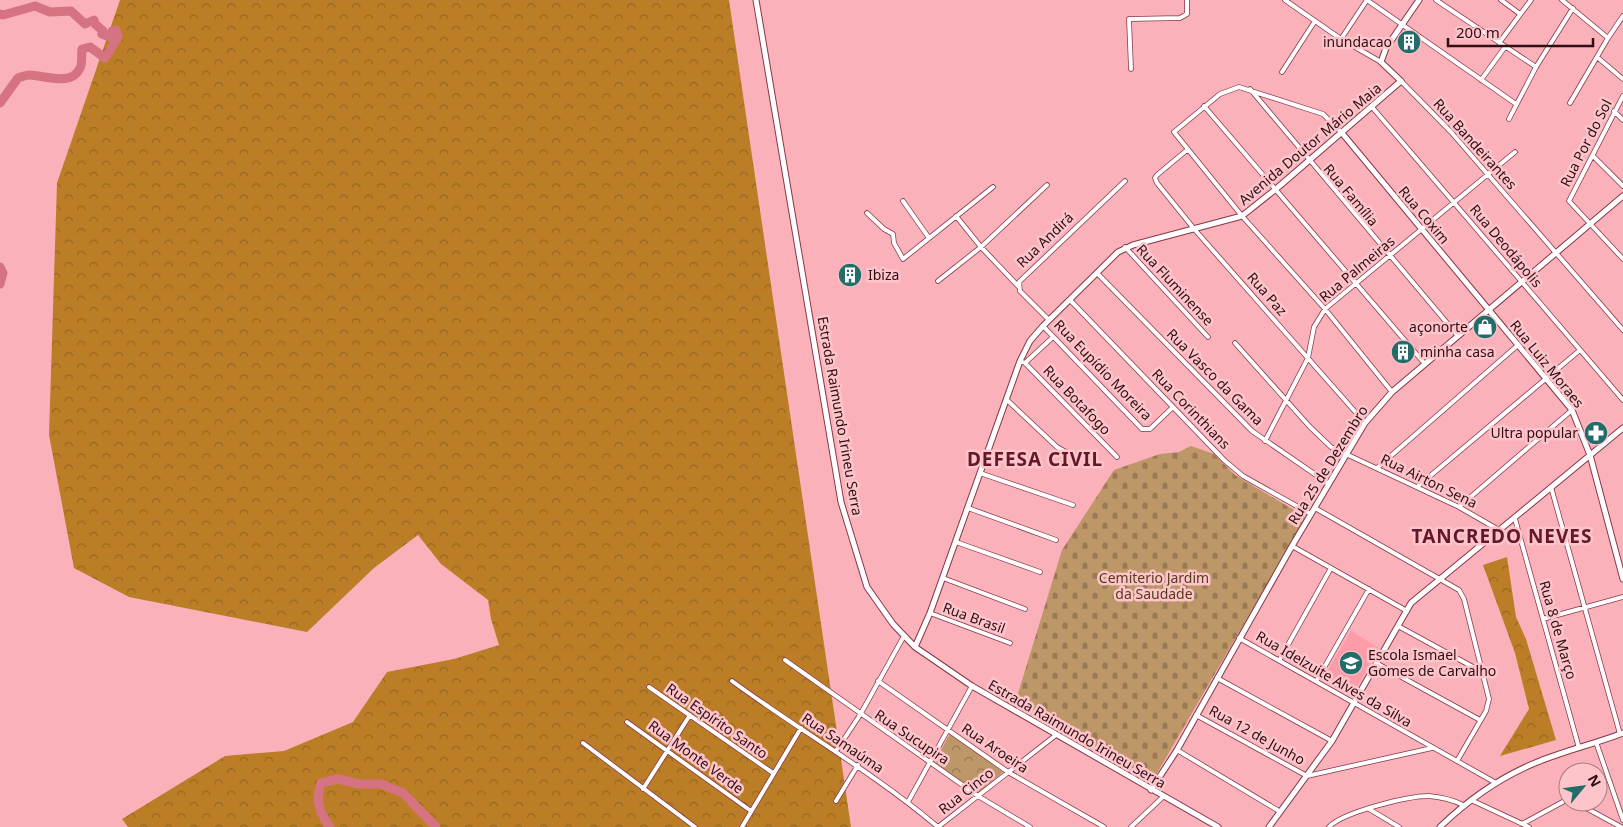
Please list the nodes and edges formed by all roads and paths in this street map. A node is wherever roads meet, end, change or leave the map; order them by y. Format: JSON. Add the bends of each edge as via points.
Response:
{"nodes":[{"id":1,"x":756,"y":0,"type":"edge"},
{"id":2,"x":1187,"y":0,"type":"edge"},
{"id":3,"x":1285,"y":0,"type":"edge"},
{"id":4,"x":1367,"y":0,"type":"edge"},
{"id":5,"x":1420,"y":0,"type":"edge"},
{"id":6,"x":1436,"y":0,"type":"edge"},
{"id":7,"x":1501,"y":0,"type":"edge"},
{"id":8,"x":1531,"y":0,"type":"edge"},
{"id":9,"x":1562,"y":0,"type":"edge"},
{"id":10,"x":1573,"y":8,"type":"junction"},
{"id":11,"x":1520,"y":14,"type":"junction"},
{"id":12,"x":1623,"y":16,"type":"edge"},
{"id":13,"x":1315,"y":21,"type":"junction"},
{"id":14,"x":1402,"y":24,"type":"junction"},
{"id":15,"x":1608,"y":38,"type":"junction"},
{"id":16,"x":1341,"y":39,"type":"junction"},
{"id":17,"x":1499,"y":43,"type":"junction"},
{"id":18,"x":1505,"y":47,"type":"junction"},
{"id":19,"x":1597,"y":57,"type":"junction"},
{"id":20,"x":1381,"y":62,"type":"junction"},
{"id":21,"x":1536,"y":67,"type":"junction"},
{"id":22,"x":1131,"y":69,"type":"dead end"},
{"id":23,"x":1282,"y":72,"type":"dead end"},
{"id":24,"x":1481,"y":80,"type":"junction"},
{"id":25,"x":1623,"y":80,"type":"edge"},
{"id":26,"x":1401,"y":81,"type":"junction"},
{"id":27,"x":1249,"y":89,"type":"junction"},
{"id":28,"x":1623,"y":96,"type":"edge"},
{"id":29,"x":1570,"y":103,"type":"dead end"},
{"id":30,"x":1516,"y":104,"type":"junction"},
{"id":31,"x":1204,"y":106,"type":"junction"},
{"id":32,"x":1372,"y":107,"type":"junction"},
{"id":33,"x":1614,"y":111,"type":"junction"},
{"id":34,"x":1509,"y":119,"type":"dead end"},
{"id":35,"x":1623,"y":120,"type":"edge"},
{"id":36,"x":1342,"y":133,"type":"junction"},
{"id":37,"x":1187,"y":150,"type":"junction"},
{"id":38,"x":1515,"y":152,"type":"dead end"},
{"id":39,"x":1593,"y":156,"type":"junction"},
{"id":40,"x":1308,"y":161,"type":"junction"},
{"id":41,"x":1487,"y":175,"type":"junction"},
{"id":42,"x":1125,"y":181,"type":"dead end"},
{"id":43,"x":1047,"y":185,"type":"dead end"},
{"id":44,"x":1623,"y":186,"type":"edge"},
{"id":45,"x":993,"y":187,"type":"dead end"},
{"id":46,"x":1276,"y":189,"type":"junction"},
{"id":47,"x":1623,"y":196,"type":"edge"},
{"id":48,"x":903,"y":201,"type":"dead end"},
{"id":49,"x":1454,"y":202,"type":"junction"},
{"id":50,"x":867,"y":213,"type":"dead end"},
{"id":51,"x":956,"y":216,"type":"junction"},
{"id":52,"x":1242,"y":216,"type":"junction"},
{"id":53,"x":1591,"y":223,"type":"junction"},
{"id":54,"x":1195,"y":230,"type":"junction"},
{"id":55,"x":1421,"y":230,"type":"junction"},
{"id":56,"x":929,"y":238,"type":"junction"},
{"id":57,"x":981,"y":247,"type":"junction"},
{"id":58,"x":1125,"y":248,"type":"junction"},
{"id":59,"x":1557,"y":252,"type":"junction"},
{"id":60,"x":1388,"y":256,"type":"junction"},
{"id":61,"x":1623,"y":260,"type":"edge"},
{"id":62,"x":1097,"y":273,"type":"junction"},
{"id":63,"x":938,"y":281,"type":"dead end"},
{"id":64,"x":1356,"y":282,"type":"junction"},
{"id":65,"x":1523,"y":283,"type":"junction"},
{"id":66,"x":1018,"y":286,"type":"junction"},
{"id":67,"x":1070,"y":300,"type":"junction"},
{"id":68,"x":1325,"y":309,"type":"junction"},
{"id":69,"x":1489,"y":310,"type":"junction"},
{"id":70,"x":1049,"y":320,"type":"junction"},
{"id":71,"x":1043,"y":326,"type":"junction"},
{"id":72,"x":1623,"y":330,"type":"edge"},
{"id":73,"x":1458,"y":336,"type":"junction"},
{"id":74,"x":1053,"y":337,"type":"junction"},
{"id":75,"x":1208,"y":337,"type":"dead end"},
{"id":76,"x":1235,"y":343,"type":"dead end"},
{"id":77,"x":1518,"y":345,"type":"junction"},
{"id":78,"x":1580,"y":350,"type":"junction"},
{"id":79,"x":1308,"y":358,"type":"junction"},
{"id":80,"x":1023,"y":362,"type":"junction"},
{"id":81,"x":1425,"y":364,"type":"junction"},
{"id":82,"x":1545,"y":377,"type":"junction"},
{"id":83,"x":1392,"y":392,"type":"junction"},
{"id":84,"x":1286,"y":398,"type":"junction"},
{"id":85,"x":1006,"y":400,"type":"junction"},
{"id":86,"x":1623,"y":400,"type":"edge"},
{"id":87,"x":1173,"y":407,"type":"junction"},
{"id":88,"x":1572,"y":410,"type":"junction"},
{"id":89,"x":1365,"y":423,"type":"junction"},
{"id":90,"x":1623,"y":428,"type":"edge"},
{"id":91,"x":1265,"y":441,"type":"junction"},
{"id":92,"x":1590,"y":455,"type":"junction"},
{"id":93,"x":1072,"y":456,"type":"dead end"},
{"id":94,"x":1116,"y":456,"type":"dead end"},
{"id":95,"x":1347,"y":456,"type":"junction"},
{"id":96,"x":1377,"y":468,"type":"junction"},
{"id":97,"x":980,"y":473,"type":"junction"},
{"id":98,"x":1329,"y":484,"type":"junction"},
{"id":99,"x":1417,"y":487,"type":"junction"},
{"id":100,"x":1551,"y":487,"type":"junction"},
{"id":101,"x":1073,"y":505,"type":"dead end"},
{"id":102,"x":1459,"y":507,"type":"junction"},
{"id":103,"x":968,"y":508,"type":"junction"},
{"id":104,"x":1315,"y":508,"type":"junction"},
{"id":105,"x":1311,"y":514,"type":"junction"},
{"id":106,"x":1515,"y":519,"type":"junction"},
{"id":107,"x":1499,"y":530,"type":"junction"},
{"id":108,"x":1056,"y":540,"type":"dead end"},
{"id":109,"x":956,"y":542,"type":"junction"},
{"id":110,"x":1292,"y":546,"type":"junction"},
{"id":111,"x":1331,"y":568,"type":"junction"},
{"id":112,"x":1040,"y":572,"type":"dead end"},
{"id":113,"x":942,"y":578,"type":"junction"},
{"id":114,"x":1441,"y":578,"type":"junction"},
{"id":115,"x":1623,"y":579,"type":"edge"},
{"id":116,"x":1369,"y":589,"type":"junction"},
{"id":117,"x":1623,"y":597,"type":"edge"},
{"id":118,"x":1585,"y":607,"type":"junction"},
{"id":119,"x":1025,"y":609,"type":"dead end"},
{"id":120,"x":1407,"y":611,"type":"junction"},
{"id":121,"x":930,"y":613,"type":"junction"},
{"id":122,"x":1543,"y":619,"type":"junction"},
{"id":123,"x":1398,"y":626,"type":"junction"},
{"id":124,"x":904,"y":636,"type":"junction"},
{"id":125,"x":1239,"y":638,"type":"junction"},
{"id":126,"x":1010,"y":643,"type":"dead end"},
{"id":127,"x":915,"y":647,"type":"junction"},
{"id":128,"x":785,"y":660,"type":"dead end"},
{"id":129,"x":1280,"y":660,"type":"junction"},
{"id":130,"x":1376,"y":663,"type":"junction"},
{"id":131,"x":1484,"y":673,"type":"junction"},
{"id":132,"x":1217,"y":678,"type":"junction"},
{"id":133,"x":1317,"y":680,"type":"junction"},
{"id":134,"x":732,"y":681,"type":"dead end"},
{"id":135,"x":878,"y":681,"type":"junction"},
{"id":136,"x":972,"y":686,"type":"junction"},
{"id":137,"x":649,"y":687,"type":"dead end"},
{"id":138,"x":1355,"y":702,"type":"junction"},
{"id":139,"x":690,"y":715,"type":"junction"},
{"id":140,"x":860,"y":715,"type":"junction"},
{"id":141,"x":1196,"y":715,"type":"junction"},
{"id":142,"x":1480,"y":720,"type":"junction"},
{"id":143,"x":627,"y":722,"type":"dead end"},
{"id":144,"x":801,"y":728,"type":"junction"},
{"id":145,"x":948,"y":730,"type":"junction"},
{"id":146,"x":1622,"y":733,"type":"edge"},
{"id":147,"x":1056,"y":735,"type":"junction"},
{"id":148,"x":1332,"y":741,"type":"junction"},
{"id":149,"x":1596,"y":742,"type":"junction"},
{"id":150,"x":583,"y":743,"type":"dead end"},
{"id":151,"x":1432,"y":748,"type":"junction"},
{"id":152,"x":1578,"y":748,"type":"junction"},
{"id":153,"x":667,"y":750,"type":"junction"},
{"id":154,"x":1177,"y":750,"type":"junction"},
{"id":155,"x":836,"y":751,"type":"junction"},
{"id":156,"x":1457,"y":761,"type":"junction"},
{"id":157,"x":930,"y":762,"type":"junction"},
{"id":158,"x":858,"y":766,"type":"junction"},
{"id":159,"x":1008,"y":772,"type":"junction"},
{"id":160,"x":773,"y":773,"type":"junction"},
{"id":161,"x":1307,"y":776,"type":"junction"},
{"id":162,"x":1496,"y":783,"type":"junction"},
{"id":163,"x":643,"y":789,"type":"junction"},
{"id":164,"x":1151,"y":790,"type":"junction"},
{"id":165,"x":978,"y":796,"type":"junction"},
{"id":166,"x":1164,"y":796,"type":"junction"},
{"id":167,"x":1470,"y":800,"type":"junction"},
{"id":168,"x":836,"y":801,"type":"dead end"},
{"id":169,"x":908,"y":802,"type":"junction"},
{"id":170,"x":1558,"y":804,"type":"edge"},
{"id":171,"x":1463,"y":805,"type":"junction"},
{"id":172,"x":1369,"y":809,"type":"junction"},
{"id":173,"x":751,"y":811,"type":"junction"},
{"id":174,"x":1279,"y":811,"type":"junction"},
{"id":175,"x":1593,"y":812,"type":"edge"},
{"id":176,"x":1623,"y":820,"type":"edge"},
{"id":177,"x":1522,"y":824,"type":"junction"},
{"id":178,"x":695,"y":827,"type":"edge"},
{"id":179,"x":742,"y":827,"type":"edge"},
{"id":180,"x":938,"y":827,"type":"edge"},
{"id":181,"x":1030,"y":827,"type":"edge"},
{"id":182,"x":1104,"y":827,"type":"edge"},
{"id":183,"x":1131,"y":827,"type":"edge"},
{"id":184,"x":1218,"y":827,"type":"edge"},
{"id":185,"x":1269,"y":827,"type":"edge"},
{"id":186,"x":1329,"y":827,"type":"edge"},
{"id":187,"x":1399,"y":827,"type":"edge"},
{"id":188,"x":1442,"y":827,"type":"edge"},
{"id":189,"x":1529,"y":827,"type":"edge"},
{"id":190,"x":1621,"y":827,"type":"edge"}],
"edges":[{"from":1,"to":124,"type":"street","name":"Estrada Raimundo Irineu Serra","via":[[841,502],[867,587],[878,606]]},
{"from":2,"to":22,"type":"street","via":[[1187,14],[1180,18],[1130,19]]},
{"from":3,"to":13,"type":"street","name":"Rua Bandeirantes"},
{"from":4,"to":14,"type":"street"},
{"from":4,"to":16,"type":"street"},
{"from":5,"to":14,"type":"street"},
{"from":6,"to":17,"type":"street"},
{"from":7,"to":11,"type":"street"},
{"from":8,"to":11,"type":"street"},
{"from":9,"to":10,"type":"street"},
{"from":10,"to":15,"type":"street"},
{"from":10,"to":21,"type":"street"},
{"from":11,"to":17,"type":"street"},
{"from":12,"to":15,"type":"street"},
{"from":13,"to":16,"type":"street","name":"Rua Bandeirantes"},
{"from":13,"to":23,"type":"street"},
{"from":14,"to":20,"type":"street"},
{"from":14,"to":24,"type":"street"},
{"from":15,"to":19,"type":"street"},
{"from":16,"to":20,"type":"street","name":"Rua Bandeirantes"},
{"from":17,"to":18,"type":"street"},
{"from":18,"to":21,"type":"street"},
{"from":18,"to":24,"type":"street"},
{"from":19,"to":25,"type":"street"},
{"from":19,"to":29,"type":"street"},
{"from":20,"to":26,"type":"street","name":"Rua Bandeirantes"},
{"from":21,"to":30,"type":"street"},
{"from":24,"to":30,"type":"street"},
{"from":26,"to":32,"type":"street","name":"Avenida Doutor Mário Maia"},
{"from":26,"to":41,"type":"street","name":"Rua Bandeirantes"},
{"from":27,"to":31,"type":"street","via":[[1231,89]]},
{"from":27,"to":36,"type":"street","via":[[1322,114]]},
{"from":27,"to":40,"type":"street","name":"Rua Família"},
{"from":28,"to":33,"type":"street","name":"Rua Por do Sol"},
{"from":30,"to":34,"type":"street"},
{"from":31,"to":37,"type":"street","via":[[1174,132]]},
{"from":31,"to":46,"type":"street"},
{"from":32,"to":36,"type":"street","name":"Avenida Doutor Mário Maia"},
{"from":32,"to":49,"type":"street","name":"Rua Deodápolis"},
{"from":33,"to":35,"type":"street"},
{"from":33,"to":39,"type":"street","name":"Rua Por do Sol"},
{"from":36,"to":40,"type":"street","name":"Avenida Doutor Mário Maia"},
{"from":36,"to":55,"type":"street","name":"Rua Coxim"},
{"from":37,"to":52,"type":"street"},
{"from":37,"to":54,"type":"street","name":"Rua Paz","via":[[1155,178]]},
{"from":38,"to":41,"type":"street","name":"Rua Palmeiras"},
{"from":39,"to":44,"type":"street"},
{"from":39,"to":53,"type":"street","name":"Rua Por do Sol","via":[[1568,201]]},
{"from":40,"to":46,"type":"street","name":"Avenida Doutor Mário Maia"},
{"from":40,"to":60,"type":"street","name":"Rua Família"},
{"from":41,"to":49,"type":"street","name":"Rua Palmeiras"},
{"from":41,"to":59,"type":"street","name":"Rua Bandeirantes"},
{"from":42,"to":66,"type":"street","name":"Rua Andirá"},
{"from":43,"to":57,"type":"street"},
{"from":45,"to":51,"type":"street"},
{"from":46,"to":52,"type":"street","name":"Avenida Doutor Mário Maia"},
{"from":46,"to":64,"type":"street"},
{"from":47,"to":53,"type":"street","name":"Rua 25 de Dezembro"},
{"from":48,"to":56,"type":"street"},
{"from":49,"to":55,"type":"street","name":"Rua Palmeiras"},
{"from":49,"to":65,"type":"street","name":"Rua Deodápolis"},
{"from":50,"to":56,"type":"street","via":[[893,234],[903,259]]},
{"from":51,"to":56,"type":"street"},
{"from":51,"to":57,"type":"street"},
{"from":52,"to":54,"type":"street","name":"Avenida Doutor Mário Maia"},
{"from":52,"to":68,"type":"street"},
{"from":53,"to":59,"type":"street","name":"Rua 25 de Dezembro"},
{"from":53,"to":61,"type":"street"},
{"from":54,"to":58,"type":"street","name":"Avenida Doutor Mário Maia"},
{"from":54,"to":79,"type":"street","name":"Rua Paz"},
{"from":55,"to":60,"type":"street","name":"Rua Palmeiras"},
{"from":55,"to":69,"type":"street","name":"Rua Coxim"},
{"from":57,"to":63,"type":"street"},
{"from":57,"to":66,"type":"street"},
{"from":58,"to":62,"type":"street","name":"Avenida Doutor Mário Maia"},
{"from":58,"to":75,"type":"street","name":"Rua Fluminense"},
{"from":59,"to":65,"type":"street","name":"Rua 25 de Dezembro"},
{"from":59,"to":72,"type":"street","name":"Rua Bandeirantes"},
{"from":60,"to":64,"type":"street","name":"Rua Palmeiras"},
{"from":60,"to":73,"type":"street","name":"Rua Família"},
{"from":62,"to":67,"type":"street","name":"Avenida Doutor Mário Maia"},
{"from":62,"to":91,"type":"street","name":"Rua Vasco da Gama"},
{"from":64,"to":68,"type":"street","name":"Rua Palmeiras"},
{"from":64,"to":81,"type":"street"},
{"from":65,"to":69,"type":"street","name":"Rua 25 de Dezembro"},
{"from":65,"to":78,"type":"street","name":"Rua Deodápolis"},
{"from":66,"to":70,"type":"street","name":"Rua Andirá"},
{"from":67,"to":70,"type":"street","name":"Avenida Doutor Mário Maia"},
{"from":67,"to":87,"type":"street","name":"Rua Corinthians"},
{"from":68,"to":79,"type":"street","name":"Rua Palmeiras","via":[[1314,327]]},
{"from":68,"to":83,"type":"street"},
{"from":69,"to":73,"type":"street","name":"Rua 25 de Dezembro"},
{"from":69,"to":77,"type":"street","name":"Rua Luiz Moraes"},
{"from":70,"to":71,"type":"street","name":"Avenida Doutor Mário Maia"},
{"from":71,"to":74,"type":"street","name":"Rua Eupídio Moreira"},
{"from":71,"to":80,"type":"street","name":"Avenida Doutor Mário Maia","via":[[1030,341]]},
{"from":73,"to":81,"type":"street","name":"Rua 25 de Dezembro"},
{"from":74,"to":80,"type":"street"},
{"from":74,"to":87,"type":"street","name":"Rua Eupídio Moreira","via":[[1142,429],[1146,431]]},
{"from":76,"to":84,"type":"street","name":"Rua Airton Sena"},
{"from":77,"to":82,"type":"street","name":"Rua Luiz Moraes"},
{"from":77,"to":96,"type":"street"},
{"from":78,"to":82,"type":"street"},
{"from":78,"to":86,"type":"street","name":"Rua Deodápolis"},
{"from":79,"to":84,"type":"street","name":"Rua Palmeiras"},
{"from":79,"to":89,"type":"street","name":"Rua Paz"},
{"from":80,"to":85,"type":"street","name":"Avenida Doutor Mário Maia"},
{"from":80,"to":94,"type":"street","name":"Rua Botafogo"},
{"from":81,"to":83,"type":"street","name":"Rua 25 de Dezembro"},
{"from":82,"to":88,"type":"street","name":"Rua Luiz Moraes"},
{"from":82,"to":99,"type":"street"},
{"from":83,"to":89,"type":"street","name":"Rua 25 de Dezembro"},
{"from":84,"to":91,"type":"street","name":"Rua Palmeiras"},
{"from":84,"to":95,"type":"street","name":"Rua Airton Sena","via":[[1322,439]]},
{"from":85,"to":93,"type":"street","via":[[1057,447]]},
{"from":85,"to":97,"type":"street","name":"Avenida Doutor Mário Maia"},
{"from":87,"to":105,"type":"street","name":"Rua Corinthians","via":[[1235,469]]},
{"from":88,"to":92,"type":"street","name":"Rua Luiz Moraes"},
{"from":88,"to":102,"type":"street"},
{"from":89,"to":95,"type":"street","name":"Rua 25 de Dezembro"},
{"from":90,"to":92,"type":"street"},
{"from":91,"to":98,"type":"street","name":"Rua Vasco da Gama"},
{"from":92,"to":100,"type":"street"},
{"from":92,"to":115,"type":"street","name":"Rua Luiz Moraes"},
{"from":95,"to":96,"type":"street","name":"Rua Airton Sena"},
{"from":95,"to":98,"type":"street","name":"Rua 25 de Dezembro"},
{"from":96,"to":99,"type":"street","name":"Rua Airton Sena"},
{"from":97,"to":101,"type":"street"},
{"from":97,"to":103,"type":"street","name":"Avenida Doutor Mário Maia"},
{"from":98,"to":104,"type":"street","name":"Rua 25 de Dezembro"},
{"from":99,"to":102,"type":"street","name":"Rua Airton Sena"},
{"from":100,"to":106,"type":"street"},
{"from":100,"to":118,"type":"street"},
{"from":102,"to":107,"type":"street","name":"Rua Airton Sena"},
{"from":103,"to":108,"type":"street"},
{"from":103,"to":109,"type":"street","name":"Avenida Doutor Mário Maia"},
{"from":104,"to":105,"type":"street","name":"Rua 25 de Dezembro"},
{"from":104,"to":114,"type":"street"},
{"from":105,"to":110,"type":"street","name":"Rua 25 de Dezembro"},
{"from":106,"to":107,"type":"street"},
{"from":106,"to":122,"type":"street","name":"Rua 8 de Março"},
{"from":107,"to":114,"type":"street"},
{"from":109,"to":112,"type":"street"},
{"from":109,"to":113,"type":"street","name":"Avenida Doutor Mário Maia"},
{"from":110,"to":111,"type":"street"},
{"from":110,"to":125,"type":"street","name":"Rua 25 de Dezembro"},
{"from":111,"to":116,"type":"street"},
{"from":111,"to":129,"type":"street"},
{"from":113,"to":119,"type":"street"},
{"from":113,"to":121,"type":"street","name":"Avenida Doutor Mário Maia"},
{"from":114,"to":120,"type":"street","via":[[1411,603]]},
{"from":114,"to":131,"type":"street","via":[[1459,590],[1464,599]]},
{"from":116,"to":120,"type":"street"},
{"from":116,"to":133,"type":"street"},
{"from":117,"to":118,"type":"street"},
{"from":118,"to":122,"type":"street"},
{"from":118,"to":146,"type":"street"},
{"from":120,"to":123,"type":"street"},
{"from":121,"to":126,"type":"street","name":"Rua Brasil"},
{"from":121,"to":127,"type":"street","name":"Avenida Doutor Mário Maia"},
{"from":122,"to":152,"type":"street","name":"Rua 8 de Março"},
{"from":123,"to":130,"type":"street"},
{"from":123,"to":131,"type":"street"},
{"from":124,"to":127,"type":"street","name":"Estrada Raimundo Irineu Serra"},
{"from":124,"to":135,"type":"street"},
{"from":125,"to":129,"type":"street","name":"Rua Idelzuite Alves da Silva"},
{"from":125,"to":132,"type":"street","name":"Rua 25 de Dezembro"},
{"from":127,"to":136,"type":"street","name":"Estrada Raimundo Irineu Serra"},
{"from":128,"to":140,"type":"street","name":"Rua Sucupira"},
{"from":129,"to":133,"type":"street","name":"Rua Idelzuite Alves da Silva"},
{"from":130,"to":138,"type":"street"},
{"from":130,"to":142,"type":"street"},
{"from":131,"to":142,"type":"street","via":[[1489,704]]},
{"from":132,"to":141,"type":"street","name":"Rua 25 de Dezembro"},
{"from":132,"to":148,"type":"street"},
{"from":133,"to":138,"type":"street","name":"Rua Idelzuite Alves da Silva"},
{"from":134,"to":144,"type":"street","name":"Rua Samaúma"},
{"from":135,"to":140,"type":"street"},
{"from":135,"to":145,"type":"street","name":"Rua Aroeira"},
{"from":136,"to":145,"type":"street"},
{"from":136,"to":147,"type":"street","name":"Estrada Raimundo Irineu Serra"},
{"from":137,"to":139,"type":"street","name":"Rua Espírito Santo"},
{"from":138,"to":148,"type":"street"},
{"from":138,"to":151,"type":"street","name":"Rua Idelzuite Alves da Silva"},
{"from":139,"to":153,"type":"street"},
{"from":139,"to":160,"type":"street","name":"Rua Espírito Santo"},
{"from":140,"to":155,"type":"street"},
{"from":140,"to":157,"type":"street","name":"Rua Sucupira"},
{"from":141,"to":154,"type":"street","name":"Rua 25 de Dezembro"},
{"from":141,"to":161,"type":"street","name":"Rua 12 de Junho"},
{"from":142,"to":156,"type":"street"},
{"from":143,"to":153,"type":"street","name":"Rua Monte Verde"},
{"from":144,"to":155,"type":"street","name":"Rua Samaúma"},
{"from":144,"to":160,"type":"street"},
{"from":145,"to":157,"type":"street"},
{"from":145,"to":159,"type":"street","name":"Rua Aroeira"},
{"from":146,"to":149,"type":"street"},
{"from":147,"to":159,"type":"street","name":"Rua Cinco"},
{"from":147,"to":164,"type":"street","name":"Estrada Raimundo Irineu Serra"},
{"from":148,"to":161,"type":"street"},
{"from":149,"to":152,"type":"street"},
{"from":149,"to":176,"type":"street"},
{"from":150,"to":163,"type":"street"},
{"from":151,"to":156,"type":"street","name":"Rua Idelzuite Alves da Silva"},
{"from":151,"to":161,"type":"street"},
{"from":152,"to":162,"type":"street","via":[[1533,764]]},
{"from":153,"to":163,"type":"street"},
{"from":153,"to":173,"type":"street","name":"Rua Monte Verde"},
{"from":154,"to":164,"type":"street","name":"Rua 25 de Dezembro"},
{"from":154,"to":174,"type":"street"},
{"from":155,"to":158,"type":"street","name":"Rua Samaúma"},
{"from":156,"to":162,"type":"street","name":"Rua Idelzuite Alves da Silva"},
{"from":157,"to":165,"type":"street","name":"Rua Sucupira"},
{"from":157,"to":169,"type":"street"},
{"from":158,"to":168,"type":"street"},
{"from":158,"to":169,"type":"street","name":"Rua Samaúma"},
{"from":159,"to":165,"type":"street","name":"Rua Cinco"},
{"from":159,"to":182,"type":"street","name":"Rua Aroeira"},
{"from":160,"to":173,"type":"street"},
{"from":161,"to":174,"type":"street"},
{"from":162,"to":167,"type":"street"},
{"from":163,"to":178,"type":"street"},
{"from":164,"to":166,"type":"street","name":"Estrada Raimundo Irineu Serra"},
{"from":165,"to":180,"type":"street","name":"Rua Cinco"},
{"from":165,"to":181,"type":"street","name":"Rua Sucupira"},
{"from":166,"to":183,"type":"street"},
{"from":166,"to":184,"type":"street","name":"Estrada Raimundo Irineu Serra"},
{"from":167,"to":171,"type":"street"},
{"from":167,"to":177,"type":"street"},
{"from":169,"to":180,"type":"street","name":"Rua Samaúma"},
{"from":170,"to":177,"type":"street"},
{"from":171,"to":172,"type":"street","via":[[1443,798],[1414,797]]},
{"from":171,"to":188,"type":"street"},
{"from":172,"to":186,"type":"street","via":[[1342,818]]},
{"from":172,"to":187,"type":"street"},
{"from":173,"to":179,"type":"street"},
{"from":174,"to":185,"type":"street"},
{"from":175,"to":190,"type":"street"},
{"from":177,"to":189,"type":"street"}]}
